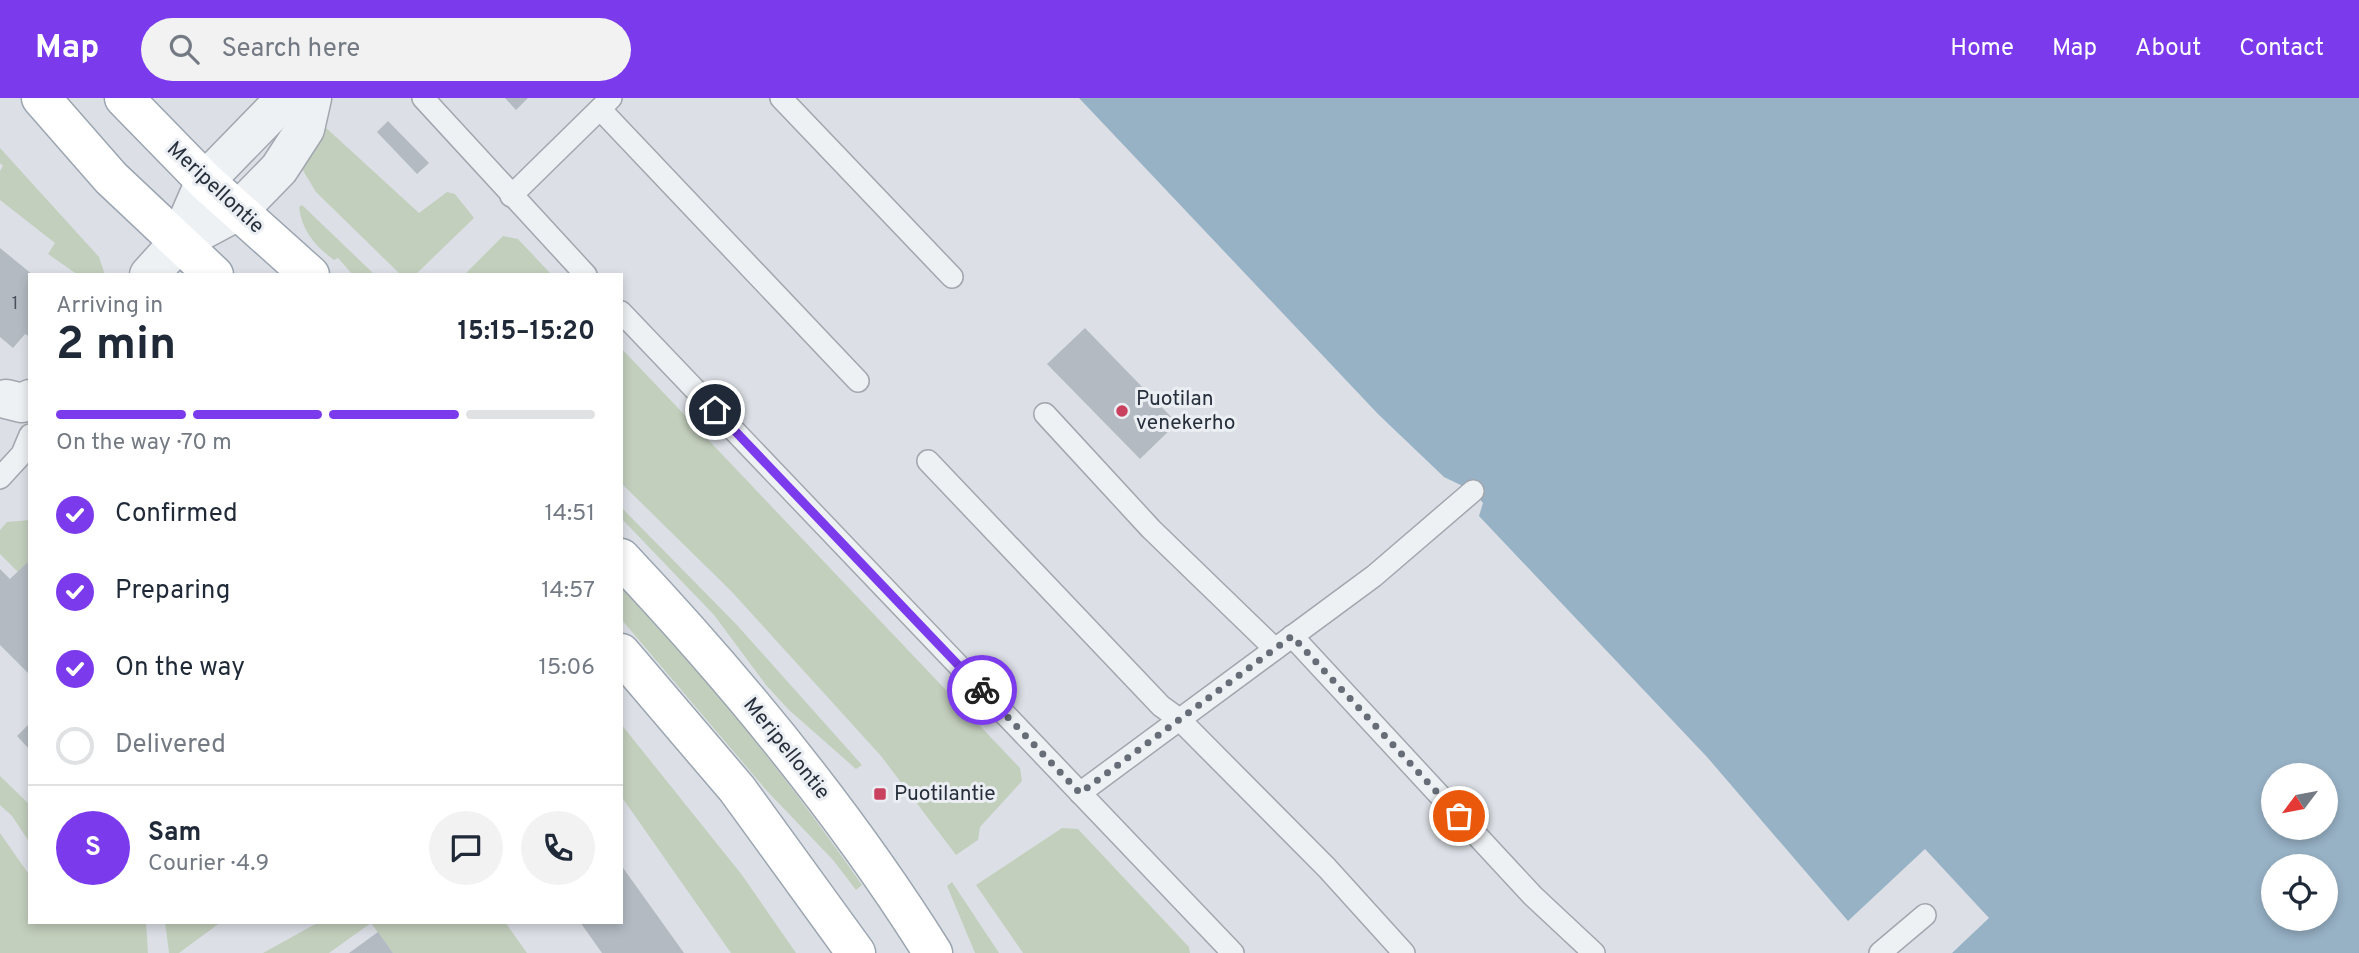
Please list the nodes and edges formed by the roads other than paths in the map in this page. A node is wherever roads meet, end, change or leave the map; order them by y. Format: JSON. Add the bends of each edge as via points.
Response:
{"nodes":[{"id":1,"x":41,"y":98,"type":"edge"},
{"id":2,"x":124,"y":98,"type":"edge"},
{"id":3,"x":292,"y":98,"type":"edge"},
{"id":4,"x":312,"y":98,"type":"edge"},
{"id":5,"x":423,"y":98,"type":"edge"},
{"id":6,"x":780,"y":98,"type":"edge"},
{"id":7,"x":606,"y":104,"type":"edge"},
{"id":8,"x":205,"y":181,"type":"junction"},
{"id":9,"x":511,"y":196,"type":"junction"},
{"id":10,"x":238,"y":212,"type":"junction"},
{"id":11,"x":178,"y":243,"type":"junction"},
{"id":12,"x":151,"y":273,"type":"edge"},
{"id":13,"x":212,"y":273,"type":"edge"},
{"id":14,"x":308,"y":273,"type":"edge"},
{"id":15,"x":584,"y":273,"type":"edge"},
{"id":16,"x":952,"y":277,"type":"dead end"},
{"id":17,"x":623,"y":314,"type":"edge"},
{"id":18,"x":858,"y":381,"type":"dead end"},
{"id":19,"x":1045,"y":414,"type":"dead end"},
{"id":20,"x":28,"y":440,"type":"edge"},
{"id":21,"x":929,"y":461,"type":"dead end"},
{"id":22,"x":0,"y":478,"type":"edge"},
{"id":23,"x":1473,"y":491,"type":"dead end"},
{"id":24,"x":623,"y":560,"type":"edge"},
{"id":25,"x":1292,"y":636,"type":"junction"},
{"id":26,"x":1275,"y":649,"type":"junction"},
{"id":27,"x":623,"y":655,"type":"edge"},
{"id":28,"x":1180,"y":719,"type":"junction"},
{"id":29,"x":1080,"y":793,"type":"junction"},
{"id":30,"x":1925,"y":915,"type":"dead end"},
{"id":31,"x":856,"y":953,"type":"edge"},
{"id":32,"x":933,"y":953,"type":"edge"},
{"id":33,"x":1233,"y":953,"type":"edge"},
{"id":34,"x":1404,"y":953,"type":"edge"},
{"id":35,"x":1594,"y":953,"type":"edge"},
{"id":36,"x":1880,"y":953,"type":"edge"}],
"edges":[{"from":1,"to":11,"type":"main road","via":[[111,178]]},
{"from":2,"to":8,"type":"main road","name":"Meripellontie"},
{"from":3,"to":8,"type":"street","via":[[279,104]]},
{"from":4,"to":10,"type":"street","via":[[304,129],[279,169]]},
{"from":5,"to":9,"type":"lane"},
{"from":6,"to":16,"type":"lane"},
{"from":7,"to":9,"type":"lane"},
{"from":7,"to":18,"type":"lane"},
{"from":8,"to":10,"type":"main road","name":"Meripellontie"},
{"from":8,"to":11,"type":"street"},
{"from":9,"to":15,"type":"lane"},
{"from":10,"to":11,"type":"street"},
{"from":10,"to":14,"type":"main road","name":"Meripellontie"},
{"from":11,"to":12,"type":"street"},
{"from":11,"to":13,"type":"main road"},
{"from":17,"to":29,"type":"lane"},
{"from":19,"to":26,"type":"lane","via":[[1151,529]]},
{"from":20,"to":22,"type":"lane","via":[[22,454]]},
{"from":21,"to":28,"type":"lane","via":[[1161,706]]},
{"from":23,"to":25,"type":"lane","via":[[1374,576]]},
{"from":24,"to":32,"type":"main road","name":"Meripellontie","via":[[790,752]]},
{"from":25,"to":26,"type":"lane"},
{"from":25,"to":35,"type":"lane","via":[[1533,896]]},
{"from":26,"to":28,"type":"lane"},
{"from":27,"to":31,"type":"main road","via":[[737,789]]},
{"from":28,"to":29,"type":"lane"},
{"from":28,"to":34,"type":"lane"},
{"from":29,"to":33,"type":"lane"},
{"from":30,"to":36,"type":"lane"}]}
